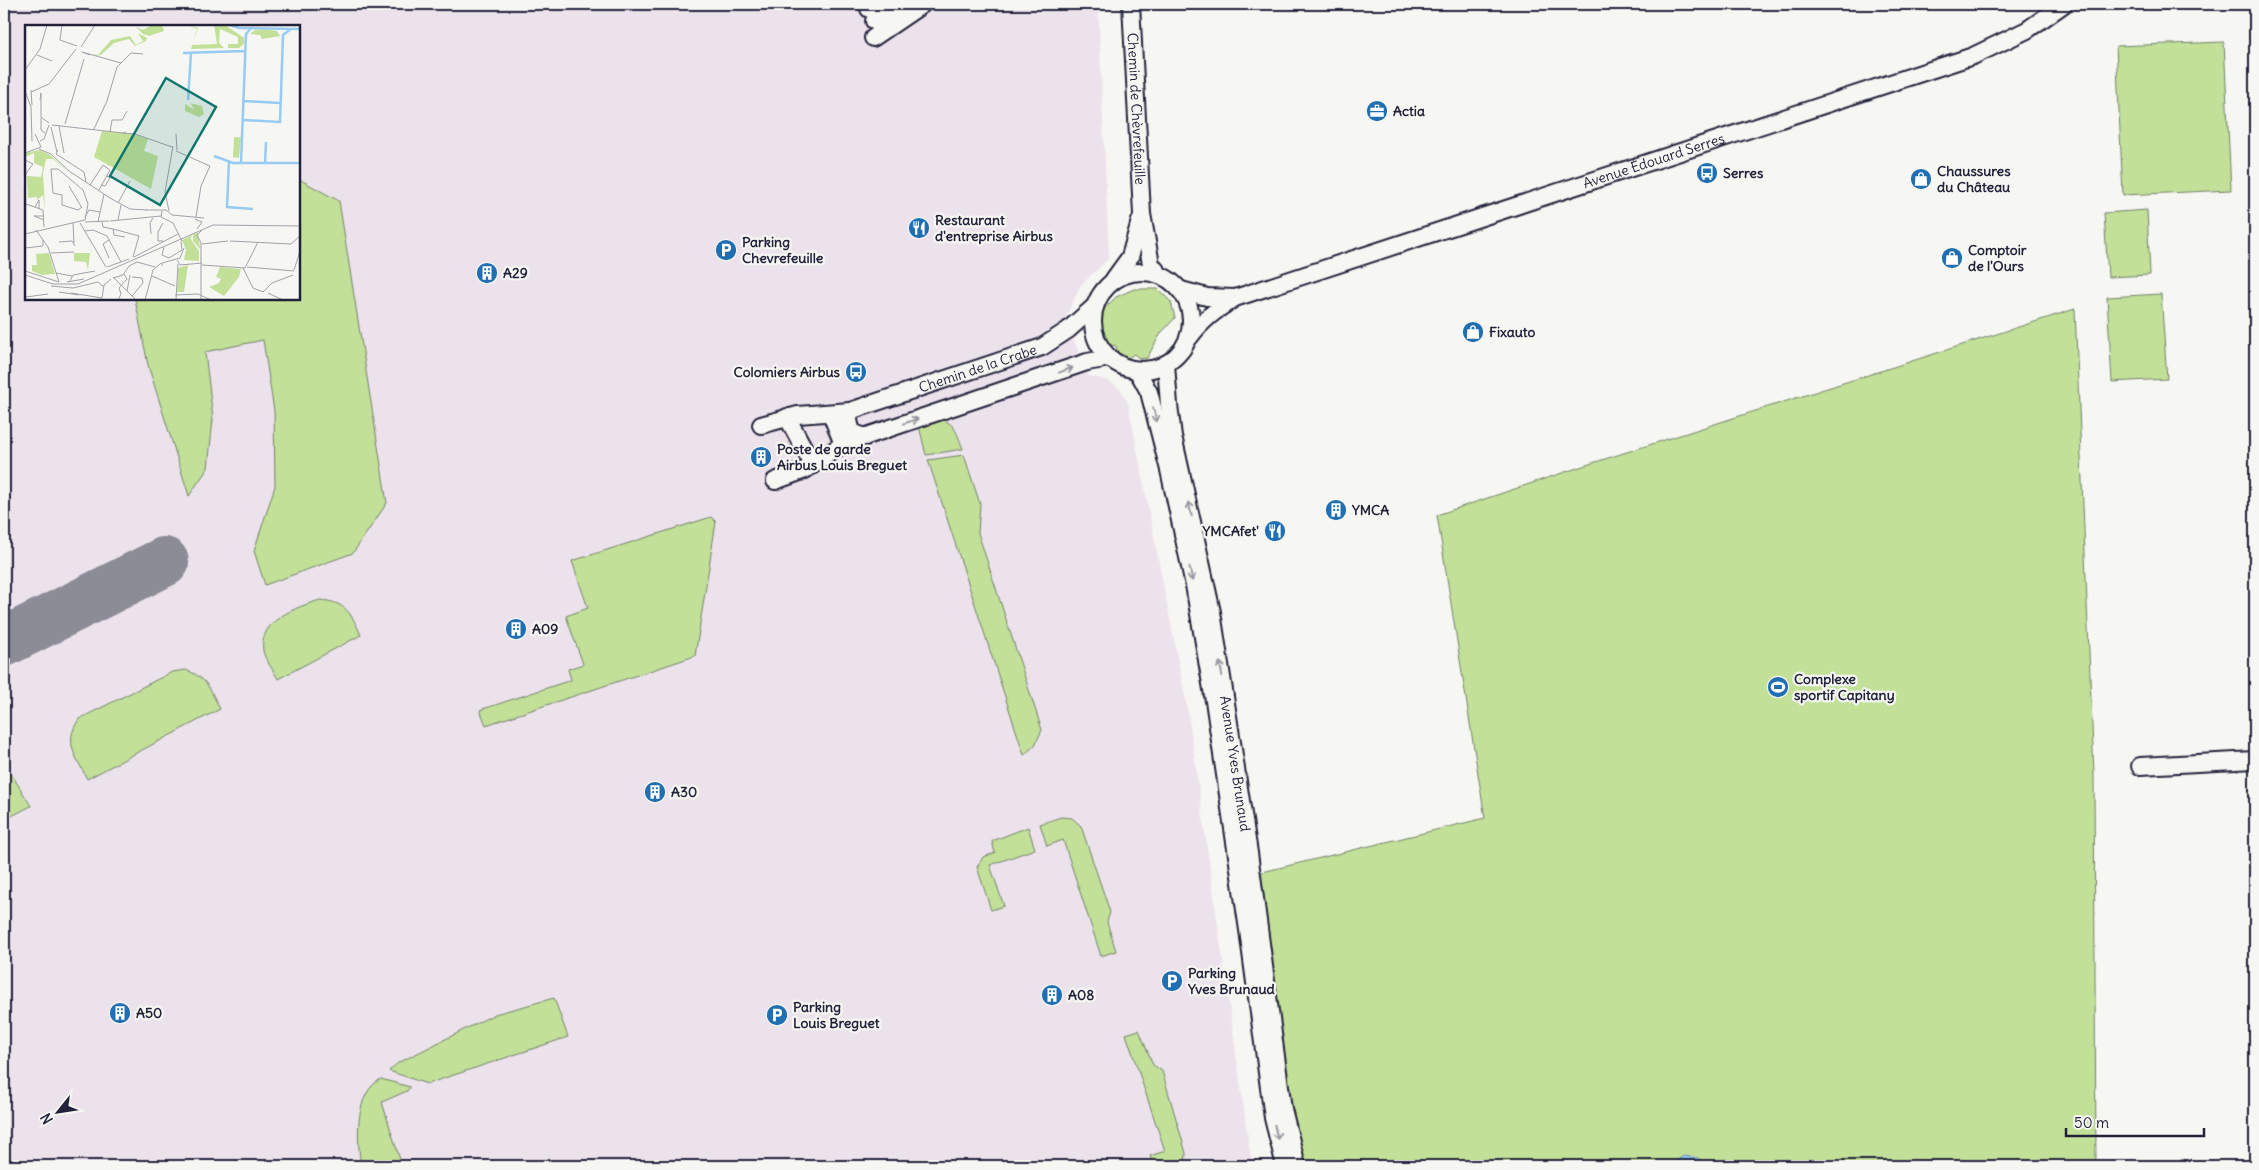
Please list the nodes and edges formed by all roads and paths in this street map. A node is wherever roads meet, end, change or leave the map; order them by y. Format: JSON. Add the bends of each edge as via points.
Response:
{"nodes":[{"id":1,"x":897,"y":4,"type":"edge"},
{"id":2,"x":916,"y":4,"type":"edge"},
{"id":3,"x":922,"y":4,"type":"edge"},
{"id":4,"x":1131,"y":4,"type":"edge"},
{"id":5,"x":2064,"y":4,"type":"edge"},
{"id":6,"x":873,"y":38,"type":"dead end"},
{"id":7,"x":1142,"y":214,"type":"junction"},
{"id":8,"x":1159,"y":274,"type":"junction"},
{"id":9,"x":1114,"y":279,"type":"junction"},
{"id":10,"x":1181,"y":290,"type":"junction"},
{"id":11,"x":1235,"y":298,"type":"junction"},
{"id":12,"x":1095,"y":306,"type":"junction"},
{"id":13,"x":1189,"y":338,"type":"junction"},
{"id":14,"x":1110,"y":358,"type":"junction"},
{"id":15,"x":1166,"y":364,"type":"junction"},
{"id":16,"x":1137,"y":370,"type":"junction"},
{"id":17,"x":850,"y":411,"type":"junction"},
{"id":18,"x":831,"y":414,"type":"junction"},
{"id":19,"x":787,"y":417,"type":"junction"},
{"id":20,"x":760,"y":425,"type":"dead end"},
{"id":21,"x":865,"y":437,"type":"junction"},
{"id":22,"x":843,"y":444,"type":"junction"},
{"id":23,"x":813,"y":465,"type":"junction"},
{"id":24,"x":775,"y":481,"type":"dead end"},
{"id":25,"x":2255,"y":760,"type":"edge"},
{"id":26,"x":2140,"y":766,"type":"dead end"},
{"id":27,"x":1285,"y":1166,"type":"edge"},
{"id":28,"x":1297,"y":1166,"type":"edge"}],
"edges":[{"from":1,"to":2,"type":"street","via":[[871,15]]},
{"from":3,"to":6,"type":"street"},
{"from":4,"to":7,"type":"street","name":"Chemin de Chèvrefeuille"},
{"from":5,"to":11,"type":"street","name":"Avenue Édouard Serres","via":[[2027,30],[1965,59]]},
{"from":7,"to":8,"type":"street","name":"Chemin de Chèvrefeuille","via":[[1152,264]]},
{"from":7,"to":9,"type":"street","name":"Chemin de Chèvrefeuille","via":[[1130,257]]},
{"from":8,"to":9,"type":"street","via":[[1142,271]]},
{"from":8,"to":10,"type":"street"},
{"from":9,"to":12,"type":"street","via":[[1104,288]]},
{"from":10,"to":11,"type":"street","name":"Avenue Édouard Serres","via":[[1207,297]]},
{"from":10,"to":13,"type":"street","via":[[1189,305],[1192,322]]},
{"from":11,"to":13,"type":"street","name":"Avenue Édouard Serres","via":[[1200,322]]},
{"from":12,"to":14,"type":"street","via":[[1092,322],[1095,337]]},
{"from":12,"to":17,"type":"street","name":"Chemin de la Crabe","via":[[1042,347]]},
{"from":13,"to":15,"type":"street","via":[[1176,357]]},
{"from":14,"to":16,"type":"street"},
{"from":21,"to":14,"type":"street","name":"Chemin de la Crabe","one_way":true,"via":[[1087,362]]},
{"from":15,"to":16,"type":"street"},
{"from":28,"to":15,"type":"street","name":"Avenue Yves Brunaud","one_way":true,"via":[[1284,1109],[1214,621],[1173,436]]},
{"from":16,"to":27,"type":"street","name":"Avenue Yves Brunaud","one_way":true,"via":[[1149,392],[1194,585],[1215,707],[1273,1118]]},
{"from":17,"to":18,"type":"street","name":"Chemin de la Crabe"},
{"from":17,"to":21,"type":"street","via":[[852,432]]},
{"from":18,"to":19,"type":"street","name":"Chemin de la Crabe"},
{"from":18,"to":22,"type":"street"},
{"from":19,"to":20,"type":"street","name":"Chemin de la Crabe"},
{"from":19,"to":23,"type":"street"},
{"from":21,"to":22,"type":"street","name":"Chemin de la Crabe"},
{"from":22,"to":23,"type":"street","name":"Chemin de la Crabe"},
{"from":23,"to":24,"type":"street","name":"Chemin de la Crabe"},
{"from":25,"to":26,"type":"street"}]}
